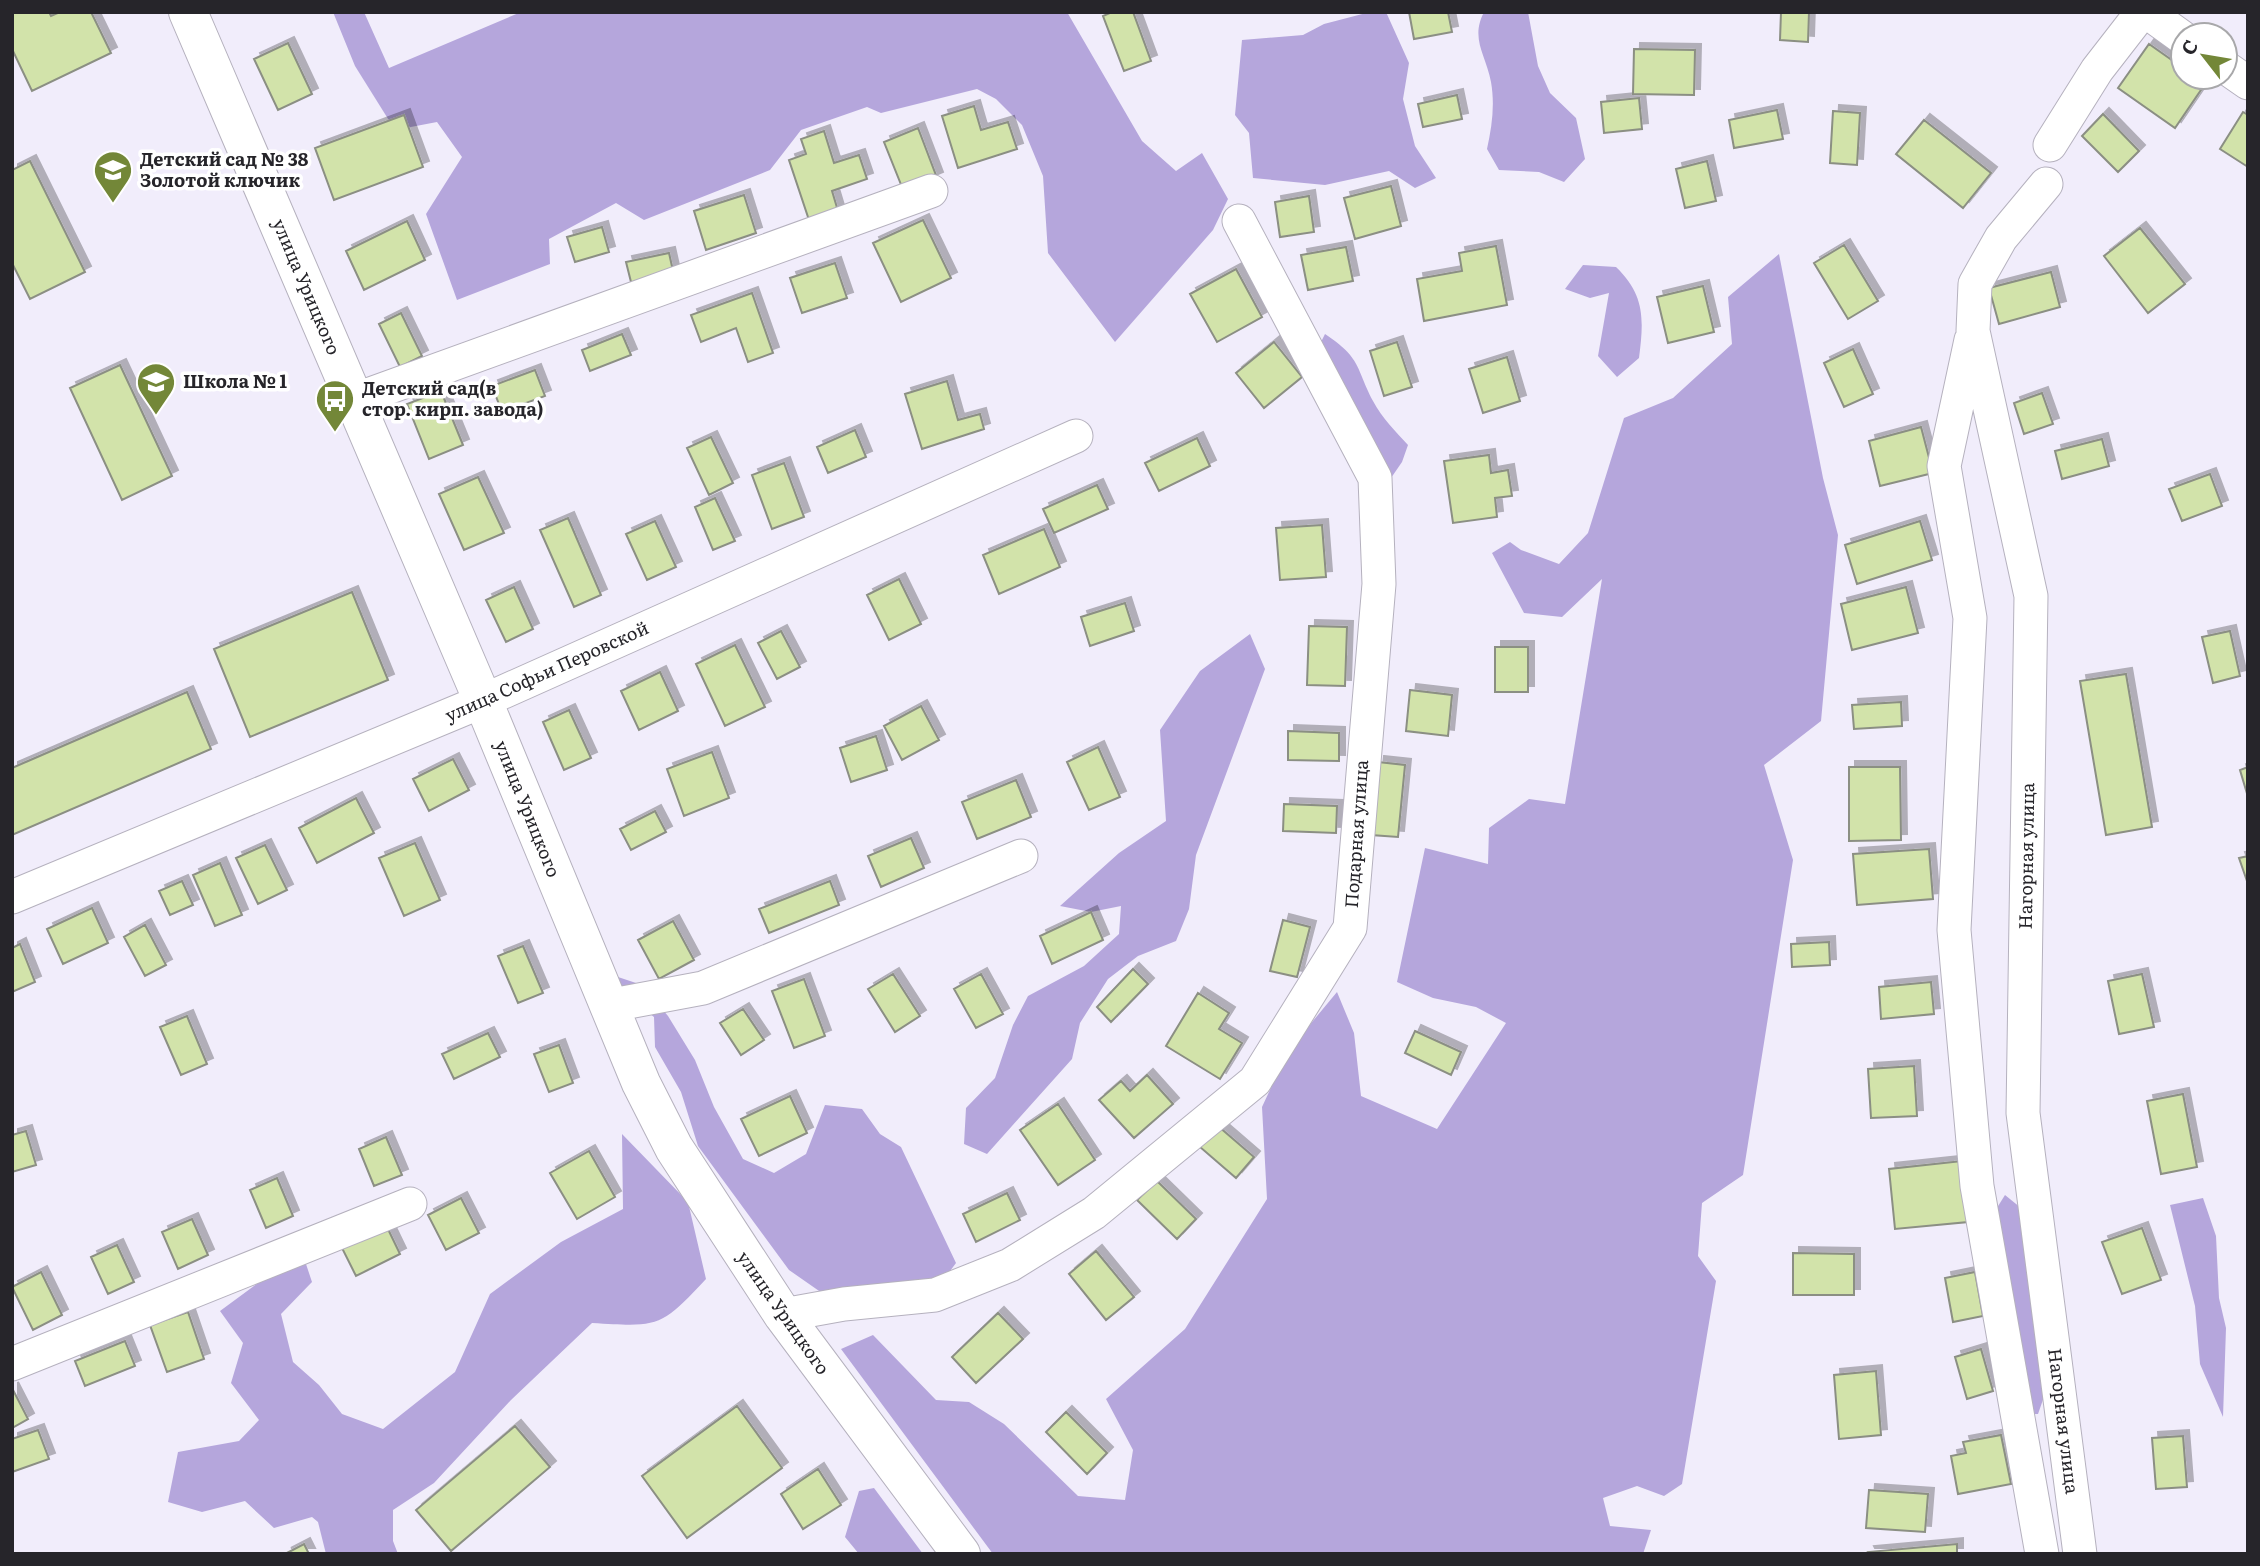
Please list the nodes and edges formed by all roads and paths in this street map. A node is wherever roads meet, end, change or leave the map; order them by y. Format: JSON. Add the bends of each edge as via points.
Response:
{"nodes":[{"id":1,"x":188,"y":12,"type":"edge"},
{"id":2,"x":2144,"y":12,"type":"edge"},
{"id":3,"x":2169,"y":29,"type":"edge"},
{"id":4,"x":2050,"y":145,"type":"dead end"},
{"id":5,"x":2046,"y":184,"type":"dead end"},
{"id":6,"x":931,"y":191,"type":"dead end"},
{"id":7,"x":1239,"y":221,"type":"dead end"},
{"id":8,"x":1973,"y":331,"type":"junction"},
{"id":9,"x":354,"y":400,"type":"junction"},
{"id":10,"x":1076,"y":436,"type":"dead end"},
{"id":11,"x":483,"y":701,"type":"junction"},
{"id":12,"x":1021,"y":856,"type":"dead end"},
{"id":13,"x":12,"y":897,"type":"edge"},
{"id":14,"x":607,"y":1006,"type":"junction"},
{"id":15,"x":410,"y":1204,"type":"dead end"},
{"id":16,"x":783,"y":1315,"type":"junction"},
{"id":17,"x":12,"y":1364,"type":"edge"},
{"id":18,"x":961,"y":1554,"type":"edge"},
{"id":19,"x":2042,"y":1554,"type":"edge"},
{"id":20,"x":2080,"y":1554,"type":"edge"}],
"edges":[{"from":1,"to":9,"type":"main road","name":"улица Урицкого"},
{"from":2,"to":3,"type":"street"},
{"from":2,"to":4,"type":"street","via":[[2097,70]]},
{"from":5,"to":8,"type":"street","name":"Нагорная улица","via":[[2001,238],[1975,284]]},
{"from":6,"to":9,"type":"street"},
{"from":7,"to":16,"type":"street","name":"Подарная улица","via":[[1375,478],[1379,584],[1350,928],[1255,1082],[1094,1213],[1010,1265],[935,1295]]},
{"from":8,"to":19,"type":"street","via":[[1944,466],[1970,618],[1954,930],[1977,1186]]},
{"from":8,"to":20,"type":"street","name":"Нагорная улица","via":[[2031,596],[2023,1113]]},
{"from":9,"to":11,"type":"main road","name":"улица Урицкого"},
{"from":10,"to":11,"type":"street","name":"улица Софьи Перовской"},
{"from":11,"to":13,"type":"street","name":"улица Софьи Перовской"},
{"from":11,"to":14,"type":"main road","name":"улица Урицкого"},
{"from":12,"to":14,"type":"street","via":[[703,988]]},
{"from":14,"to":16,"type":"main road","name":"улица Урицкого","via":[[674,1148]]},
{"from":15,"to":17,"type":"street"},
{"from":16,"to":18,"type":"main road","name":"улица Урицкого"}]}
